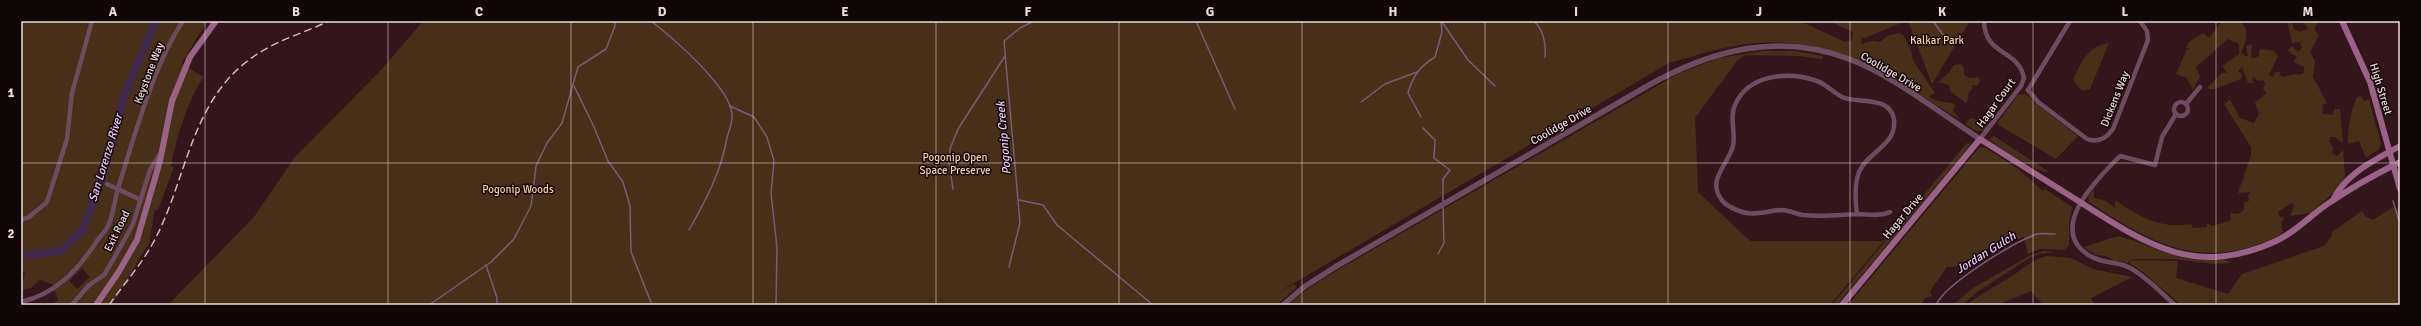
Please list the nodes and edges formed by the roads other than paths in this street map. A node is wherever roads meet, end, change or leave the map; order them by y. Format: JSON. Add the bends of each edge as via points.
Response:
{"nodes":[{"id":1,"x":92,"y":21,"type":"edge"},
{"id":2,"x":183,"y":21,"type":"edge"},
{"id":3,"x":216,"y":21,"type":"edge"},
{"id":4,"x":1984,"y":21,"type":"edge"},
{"id":5,"x":2070,"y":21,"type":"edge"},
{"id":6,"x":2140,"y":21,"type":"edge"},
{"id":7,"x":2342,"y":21,"type":"edge"},
{"id":8,"x":2200,"y":87,"type":"dead end"},
{"id":9,"x":2028,"y":90,"type":"junction"},
{"id":10,"x":2017,"y":91,"type":"junction"},
{"id":11,"x":2186,"y":104,"type":"junction"},
{"id":12,"x":2176,"y":114,"type":"junction"},
{"id":13,"x":1980,"y":139,"type":"junction"},
{"id":14,"x":2400,"y":146,"type":"edge"},
{"id":15,"x":2389,"y":151,"type":"junction"},
{"id":16,"x":161,"y":154,"type":"junction"},
{"id":17,"x":2400,"y":162,"type":"edge"},
{"id":18,"x":2394,"y":165,"type":"junction"},
{"id":19,"x":107,"y":184,"type":"dead end"},
{"id":20,"x":118,"y":188,"type":"junction"},
{"id":21,"x":2400,"y":189,"type":"edge"},
{"id":22,"x":141,"y":200,"type":"junction"},
{"id":23,"x":2333,"y":200,"type":"junction"},
{"id":24,"x":2081,"y":203,"type":"junction"},
{"id":25,"x":1890,"y":212,"type":"dead end"},
{"id":26,"x":1857,"y":214,"type":"junction"},
{"id":27,"x":21,"y":220,"type":"edge"},
{"id":28,"x":21,"y":302,"type":"edge"},
{"id":29,"x":72,"y":305,"type":"edge"},
{"id":30,"x":96,"y":305,"type":"edge"},
{"id":31,"x":1283,"y":305,"type":"edge"},
{"id":32,"x":1842,"y":305,"type":"edge"},
{"id":33,"x":2175,"y":305,"type":"edge"}],
"edges":[{"from":1,"to":27,"type":"street","via":[[72,93],[67,139],[47,202],[29,217]]},
{"from":2,"to":20,"type":"street","name":"Keystone Way","via":[[169,45]]},
{"from":3,"to":16,"type":"main road","via":[[199,43],[183,72],[168,115]]},
{"from":4,"to":10,"type":"street","name":"Hagar Court","via":[[1989,39],[1995,48],[2016,60],[2023,72],[2024,78]]},
{"from":5,"to":9,"type":"street"},
{"from":6,"to":9,"type":"street","name":"Dickens Way","via":[[2147,31],[2148,40],[2109,136],[2095,142],[2087,139],[2038,102]]},
{"from":7,"to":15,"type":"main road","name":"High Street","via":[[2370,82]]},
{"from":8,"to":11,"type":"street"},
{"from":9,"to":10,"type":"street"},
{"from":10,"to":13,"type":"street","name":"Hagar Court"},
{"from":11,"to":12,"type":"street","via":[[2186,113],[2182,116]]},
{"from":11,"to":12,"type":"street","via":[[2176,104]]},
{"from":12,"to":24,"type":"street","via":[[2162,136],[2154,165],[2120,156],[2090,188]]},
{"from":13,"to":24,"type":"main road","name":"Coolidge Drive"},
{"from":13,"to":31,"type":"street","name":"Coolidge Drive","via":[[1903,89],[1849,59],[1795,47],[1762,46],[1727,51],[1687,65],[1655,82],[1335,267],[1304,287]]},
{"from":13,"to":32,"type":"main road","name":"Hagar Drive"},
{"from":14,"to":15,"type":"main road","name":"Coolidge Drive"},
{"from":15,"to":18,"type":"main road","name":"High Street"},
{"from":15,"to":23,"type":"main road","name":"Coolidge Drive","via":[[2352,176]]},
{"from":16,"to":22,"type":"street","name":"Exit Road","via":[[150,170]]},
{"from":16,"to":30,"type":"main road","via":[[137,240]]},
{"from":17,"to":18,"type":"main road","name":"Coolidge Drive"},
{"from":18,"to":21,"type":"main road","name":"High Street"},
{"from":18,"to":23,"type":"main road","name":"Coolidge Drive"},
{"from":19,"to":20,"type":"street"},
{"from":20,"to":22,"type":"street"},
{"from":20,"to":28,"type":"street","name":"Keystone Way","via":[[109,224],[78,268],[58,287],[35,299]]},
{"from":22,"to":29,"type":"street","name":"Exit Road","via":[[128,235],[108,268]]},
{"from":23,"to":24,"type":"main road","name":"Coolidge Drive","via":[[2281,239],[2253,250],[2218,256],[2182,254],[2148,244]]},
{"from":24,"to":33,"type":"street","via":[[2075,216],[2073,230],[2080,248],[2089,256],[2106,263],[2130,268]]},
{"from":25,"to":26,"type":"street"},
{"from":26,"to":26,"type":"street","via":[[1824,217],[1781,210],[1772,213],[1746,213],[1721,200],[1715,187],[1717,176],[1733,147],[1732,118],[1735,104],[1749,85],[1779,76],[1801,76],[1818,81],[1848,100],[1872,100],[1889,111],[1894,117],[1894,133],[1860,171],[1856,183]]}]}
